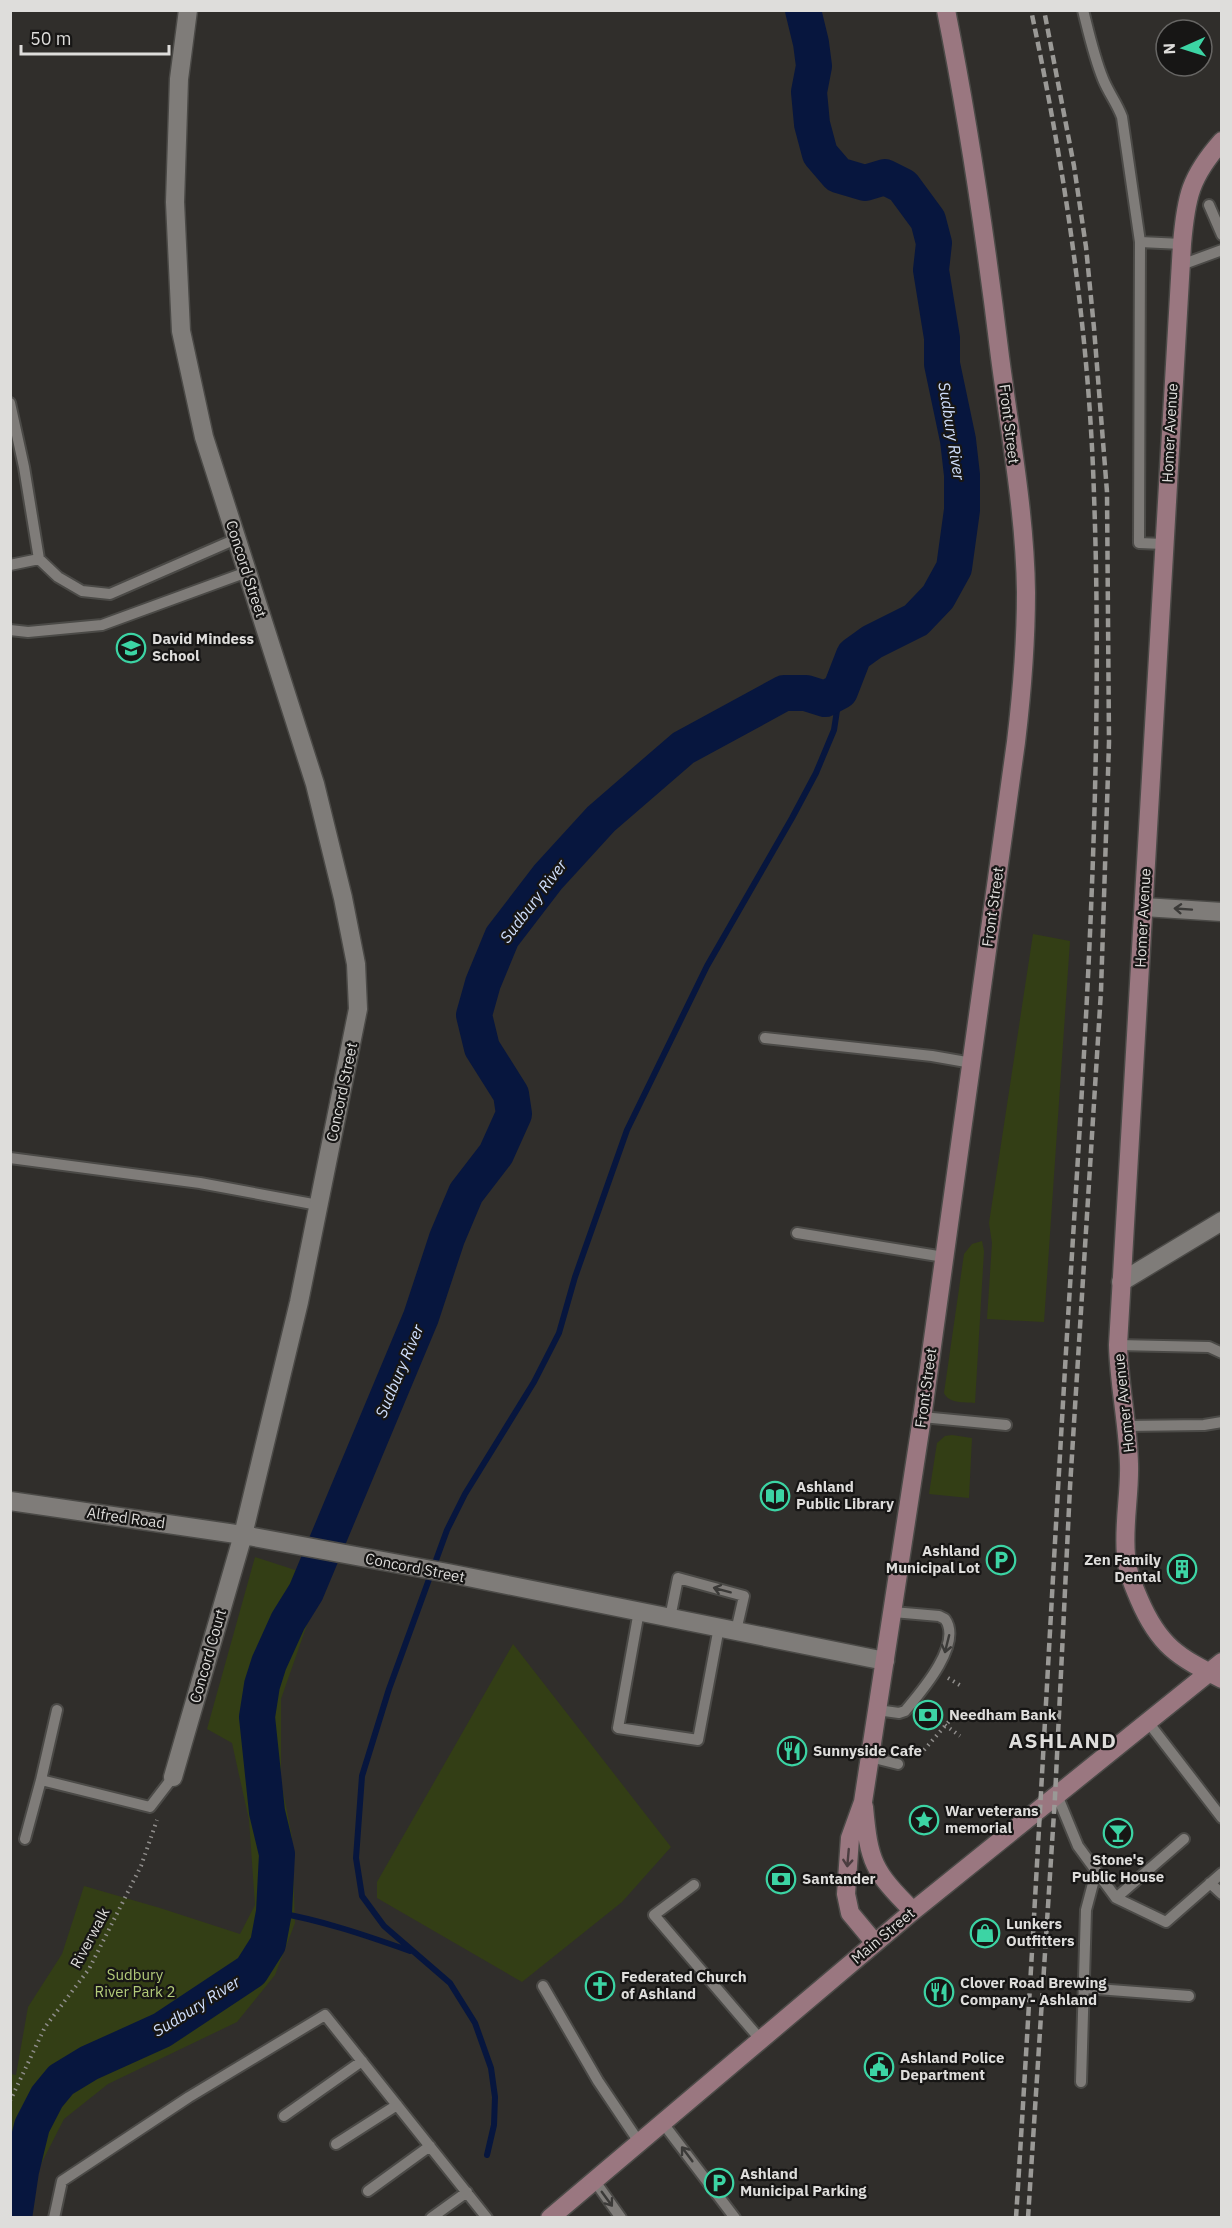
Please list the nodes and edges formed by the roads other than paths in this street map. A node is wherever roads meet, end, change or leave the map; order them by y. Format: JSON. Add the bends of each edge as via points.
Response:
{"nodes":[{"id":1,"x":188,"y":10,"type":"edge"},
{"id":2,"x":946,"y":10,"type":"edge"},
{"id":3,"x":1083,"y":10,"type":"edge"},
{"id":4,"x":1221,"y":141,"type":"edge"},
{"id":5,"x":1209,"y":205,"type":"dead end"},
{"id":6,"x":1221,"y":235,"type":"edge"},
{"id":7,"x":1140,"y":242,"type":"junction"},
{"id":8,"x":1182,"y":244,"type":"junction"},
{"id":9,"x":1221,"y":250,"type":"edge"},
{"id":10,"x":1180,"y":265,"type":"junction"},
{"id":11,"x":10,"y":403,"type":"edge"},
{"id":12,"x":236,"y":539,"type":"junction"},
{"id":13,"x":1164,"y":544,"type":"junction"},
{"id":14,"x":39,"y":559,"type":"junction"},
{"id":15,"x":10,"y":564,"type":"edge"},
{"id":16,"x":247,"y":572,"type":"junction"},
{"id":17,"x":10,"y":630,"type":"edge"},
{"id":18,"x":1144,"y":907,"type":"junction"},
{"id":19,"x":1221,"y":912,"type":"edge"},
{"id":20,"x":765,"y":1038,"type":"dead end"},
{"id":21,"x":972,"y":1063,"type":"junction"},
{"id":22,"x":10,"y":1158,"type":"edge"},
{"id":23,"x":318,"y":1205,"type":"junction"},
{"id":24,"x":1221,"y":1221,"type":"edge"},
{"id":25,"x":796,"y":1233,"type":"dead end"},
{"id":26,"x":944,"y":1257,"type":"junction"},
{"id":27,"x":1121,"y":1282,"type":"junction"},
{"id":28,"x":1118,"y":1345,"type":"junction"},
{"id":29,"x":1221,"y":1353,"type":"edge"},
{"id":30,"x":922,"y":1417,"type":"junction"},
{"id":31,"x":1221,"y":1422,"type":"edge"},
{"id":32,"x":1006,"y":1425,"type":"dead end"},
{"id":33,"x":1125,"y":1426,"type":"junction"},
{"id":34,"x":10,"y":1501,"type":"edge"},
{"id":35,"x":243,"y":1535,"type":"junction"},
{"id":36,"x":639,"y":1611,"type":"junction"},
{"id":37,"x":893,"y":1612,"type":"junction"},
{"id":38,"x":670,"y":1618,"type":"junction"},
{"id":39,"x":728,"y":1629,"type":"junction"},
{"id":40,"x":885,"y":1661,"type":"junction"},
{"id":41,"x":1217,"y":1671,"type":"edge"},
{"id":42,"x":57,"y":1710,"type":"dead end"},
{"id":43,"x":877,"y":1710,"type":"junction"},
{"id":44,"x":1148,"y":1722,"type":"junction"},
{"id":45,"x":870,"y":1757,"type":"junction"},
{"id":46,"x":898,"y":1764,"type":"dead end"},
{"id":47,"x":173,"y":1777,"type":"joint"},
{"id":48,"x":41,"y":1780,"type":"junction"},
{"id":49,"x":1057,"y":1795,"type":"junction"},
{"id":50,"x":864,"y":1802,"type":"junction"},
{"id":51,"x":1221,"y":1818,"type":"edge"},
{"id":52,"x":25,"y":1839,"type":"dead end"},
{"id":53,"x":1184,"y":1839,"type":"dead end"},
{"id":54,"x":1096,"y":1872,"type":"junction"},
{"id":55,"x":1221,"y":1873,"type":"edge"},
{"id":56,"x":1210,"y":1883,"type":"junction"},
{"id":57,"x":694,"y":1885,"type":"dead end"},
{"id":58,"x":1221,"y":1894,"type":"edge"},
{"id":59,"x":1116,"y":1898,"type":"junction"},
{"id":60,"x":913,"y":1911,"type":"junction"},
{"id":61,"x":875,"y":1943,"type":"junction"},
{"id":62,"x":543,"y":1986,"type":"dead end"},
{"id":63,"x":1084,"y":1988,"type":"junction"},
{"id":64,"x":1189,"y":1996,"type":"dead end"},
{"id":65,"x":760,"y":2040,"type":"junction"},
{"id":66,"x":362,"y":2061,"type":"junction"},
{"id":67,"x":1081,"y":2082,"type":"dead end"},
{"id":68,"x":397,"y":2104,"type":"junction"},
{"id":69,"x":284,"y":2116,"type":"dead end"},
{"id":70,"x":662,"y":2122,"type":"junction"},
{"id":71,"x":639,"y":2142,"type":"junction"},
{"id":72,"x":336,"y":2144,"type":"dead end"},
{"id":73,"x":430,"y":2146,"type":"junction"},
{"id":74,"x":594,"y":2180,"type":"junction"},
{"id":75,"x":368,"y":2192,"type":"dead end"},
{"id":76,"x":467,"y":2192,"type":"junction"},
{"id":77,"x":54,"y":2217,"type":"edge"},
{"id":78,"x":431,"y":2217,"type":"edge"},
{"id":79,"x":487,"y":2217,"type":"edge"},
{"id":80,"x":550,"y":2217,"type":"edge"},
{"id":81,"x":621,"y":2217,"type":"edge"},
{"id":82,"x":735,"y":2217,"type":"edge"}],
"edges":[{"from":1,"to":12,"type":"street","name":"Concord Street","via":[[179,79],[175,202],[181,331],[204,437]]},
{"from":2,"to":21,"type":"street","name":"Front Street","via":[[986,248],[1023,537],[1026,590],[1022,689]]},
{"from":3,"to":7,"type":"lane","via":[[1092,51],[1122,117]]},
{"from":4,"to":8,"type":"street","name":"Homer Avenue","via":[[1192,184]]},
{"from":5,"to":6,"type":"lane"},
{"from":7,"to":8,"type":"lane"},
{"from":7,"to":13,"type":"lane","via":[[1139,543]]},
{"from":8,"to":10,"type":"street","name":"Homer Avenue"},
{"from":9,"to":10,"type":"lane"},
{"from":10,"to":13,"type":"street","name":"Homer Avenue"},
{"from":11,"to":14,"type":"lane"},
{"from":12,"to":14,"type":"lane","via":[[110,594],[82,591],[58,578]]},
{"from":12,"to":16,"type":"street","name":"Concord Street"},
{"from":13,"to":18,"type":"street","name":"Homer Avenue"},
{"from":14,"to":15,"type":"lane"},
{"from":16,"to":17,"type":"lane","via":[[102,625]]},
{"from":16,"to":23,"type":"street","name":"Concord Street","via":[[315,784],[356,964],[358,1009]]},
{"from":19,"to":18,"type":"street","one_way":true},
{"from":18,"to":27,"type":"street","name":"Homer Avenue"},
{"from":20,"to":21,"type":"lane"},
{"from":21,"to":26,"type":"street","name":"Front Street"},
{"from":22,"to":23,"type":"lane","via":[[200,1183]]},
{"from":23,"to":35,"type":"street","name":"Concord Street"},
{"from":24,"to":27,"type":"street"},
{"from":25,"to":26,"type":"lane"},
{"from":26,"to":30,"type":"street","name":"Front Street"},
{"from":27,"to":28,"type":"street","name":"Homer Avenue"},
{"from":28,"to":29,"type":"lane","via":[[1209,1347]]},
{"from":28,"to":33,"type":"street","name":"Homer Avenue"},
{"from":30,"to":32,"type":"lane"},
{"from":30,"to":37,"type":"street","name":"Front Street"},
{"from":31,"to":33,"type":"lane"},
{"from":33,"to":41,"type":"street","name":"Homer Avenue","via":[[1130,1471],[1126,1555],[1130,1576],[1158,1635],[1178,1655]]},
{"from":34,"to":35,"type":"street","name":"Alfred Road"},
{"from":35,"to":36,"type":"street","name":"Concord Street"},
{"from":35,"to":47,"type":"street","name":"Concord Court"},
{"from":36,"to":38,"type":"street","name":"Concord Street"},
{"from":36,"to":39,"type":"lane","via":[[618,1728],[698,1740]]},
{"from":37,"to":40,"type":"street","name":"Front Street"},
{"from":37,"to":43,"type":"lane","one_way":true,"via":[[945,1619],[949,1641],[941,1661],[905,1711]]},
{"from":38,"to":39,"type":"street","name":"Concord Street"},
{"from":39,"to":38,"type":"lane","one_way":true,"via":[[744,1596],[678,1578]]},
{"from":39,"to":40,"type":"street","name":"Concord Street"},
{"from":40,"to":43,"type":"street","name":"Front Street"},
{"from":41,"to":44,"type":"street","name":"Main Street"},
{"from":42,"to":48,"type":"lane"},
{"from":43,"to":45,"type":"street","name":"Front Street"},
{"from":44,"to":49,"type":"street","name":"Main Street"},
{"from":44,"to":51,"type":"lane"},
{"from":45,"to":46,"type":"lane"},
{"from":45,"to":50,"type":"street","name":"Front Street"},
{"from":47,"to":48,"type":"lane","via":[[150,1807]]},
{"from":48,"to":52,"type":"lane"},
{"from":49,"to":54,"type":"lane","via":[[1078,1846]]},
{"from":49,"to":60,"type":"street","name":"Main Street"},
{"from":50,"to":60,"type":"street","name":"Front Street","via":[[867,1838],[875,1866]]},
{"from":50,"to":61,"type":"street","name":"Front Street","one_way":true,"via":[[850,1838],[846,1894],[850,1913]]},
{"from":53,"to":59,"type":"lane"},
{"from":54,"to":59,"type":"lane"},
{"from":54,"to":63,"type":"lane","via":[[1086,1910]]},
{"from":55,"to":56,"type":"lane"},
{"from":56,"to":58,"type":"lane"},
{"from":56,"to":59,"type":"lane","via":[[1166,1922]]},
{"from":57,"to":65,"type":"lane","via":[[654,1915]]},
{"from":60,"to":61,"type":"street","name":"Main Street"},
{"from":61,"to":65,"type":"street","name":"Main Street"},
{"from":62,"to":71,"type":"lane"},
{"from":63,"to":64,"type":"lane"},
{"from":63,"to":67,"type":"lane"},
{"from":65,"to":70,"type":"street","name":"Main Street"},
{"from":66,"to":68,"type":"lane"},
{"from":66,"to":69,"type":"lane"},
{"from":66,"to":77,"type":"lane","via":[[325,2014],[62,2181]]},
{"from":68,"to":72,"type":"lane"},
{"from":68,"to":73,"type":"lane"},
{"from":70,"to":71,"type":"street","name":"Main Street"},
{"from":82,"to":70,"type":"lane","one_way":true},
{"from":71,"to":74,"type":"street","name":"Main Street"},
{"from":73,"to":75,"type":"lane"},
{"from":73,"to":76,"type":"lane"},
{"from":74,"to":80,"type":"street","name":"Main Street"},
{"from":74,"to":81,"type":"lane","one_way":true},
{"from":76,"to":78,"type":"lane"},
{"from":76,"to":79,"type":"lane"}]}
